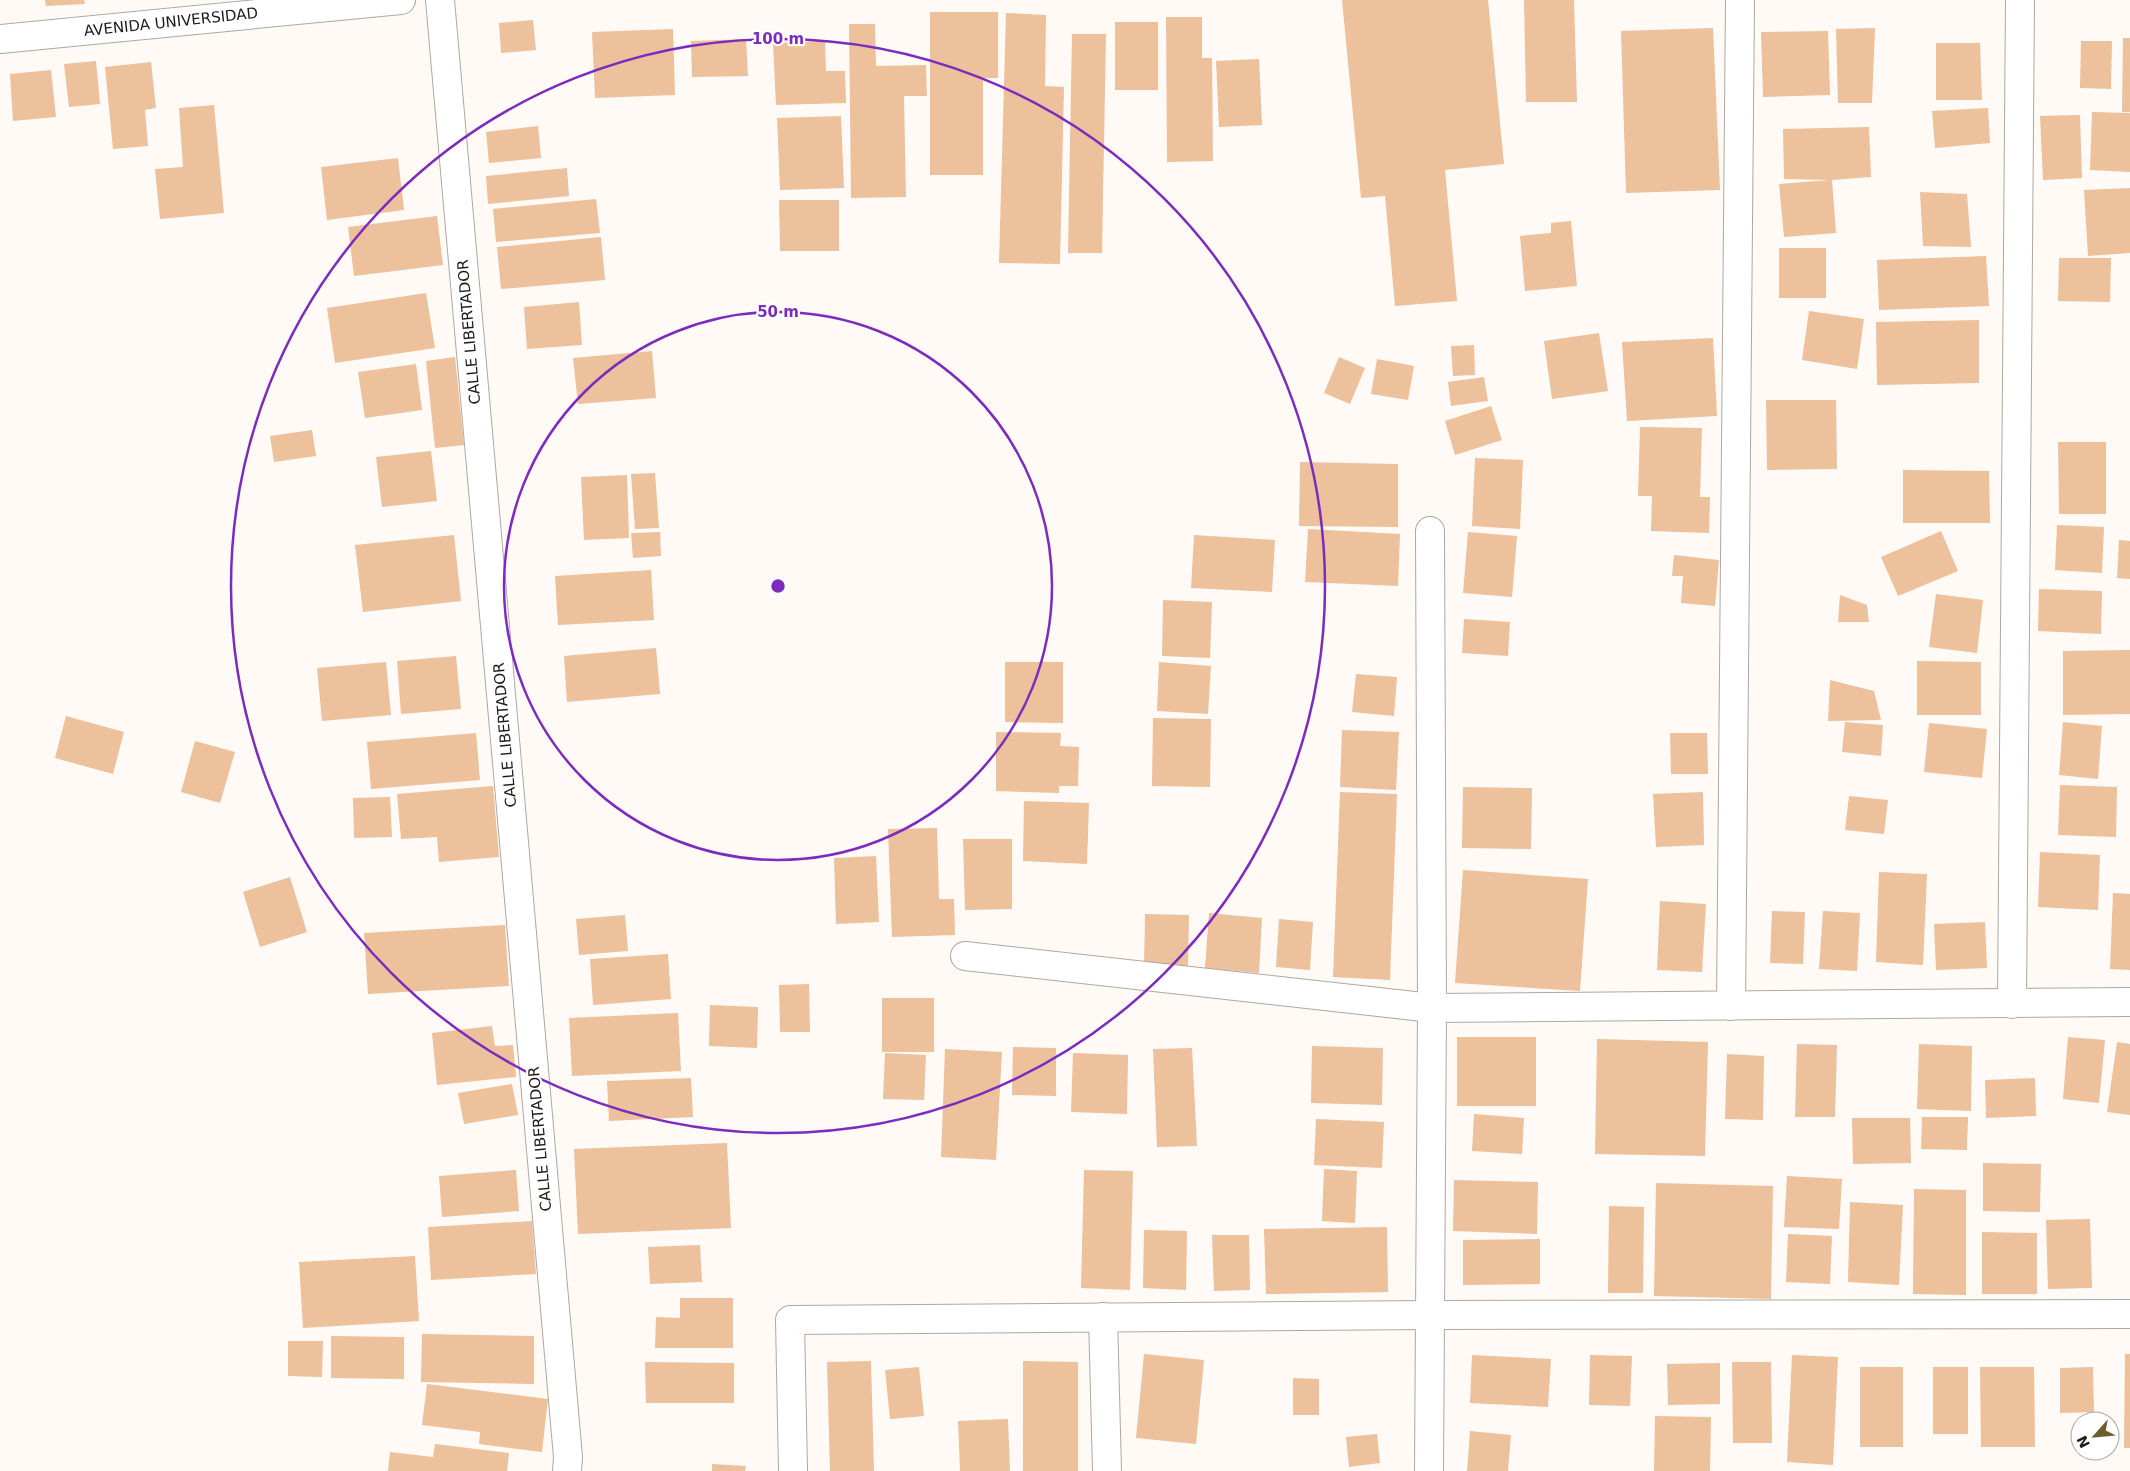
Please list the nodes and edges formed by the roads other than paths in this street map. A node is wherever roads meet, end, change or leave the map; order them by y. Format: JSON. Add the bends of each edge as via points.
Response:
{"nodes":[{"id":1,"x":401,"y":0,"type":"edge"},
{"id":2,"x":440,"y":0,"type":"edge"},
{"id":3,"x":1740,"y":0,"type":"edge"},
{"id":4,"x":2020,"y":0,"type":"edge"},
{"id":5,"x":0,"y":39,"type":"edge"},
{"id":6,"x":1430,"y":531,"type":"dead end"},
{"id":7,"x":965,"y":956,"type":"dead end"},
{"id":8,"x":2130,"y":1002,"type":"edge"},
{"id":9,"x":2012,"y":1004,"type":"junction"},
{"id":10,"x":1731,"y":1006,"type":"junction"},
{"id":11,"x":1432,"y":1008,"type":"junction"},
{"id":12,"x":2130,"y":1314,"type":"edge"},
{"id":13,"x":1429,"y":1315,"type":"junction"},
{"id":14,"x":1103,"y":1317,"type":"junction"},
{"id":15,"x":567,"y":1471,"type":"edge"},
{"id":16,"x":793,"y":1471,"type":"edge"},
{"id":17,"x":1106,"y":1471,"type":"edge"},
{"id":18,"x":1429,"y":1471,"type":"edge"}],
"edges":[{"from":1,"to":5,"type":"street","name":"AVENIDA UNIVERSIDAD"},
{"from":2,"to":15,"type":"street","name":"CALLE LIBERTADOR"},
{"from":3,"to":10,"type":"street"},
{"from":4,"to":9,"type":"street"},
{"from":6,"to":11,"type":"street"},
{"from":7,"to":11,"type":"street"},
{"from":8,"to":9,"type":"street"},
{"from":9,"to":10,"type":"street"},
{"from":10,"to":11,"type":"street"},
{"from":11,"to":13,"type":"street"},
{"from":12,"to":13,"type":"street"},
{"from":13,"to":14,"type":"street"},
{"from":13,"to":18,"type":"street"},
{"from":14,"to":16,"type":"street","via":[[790,1320]]},
{"from":14,"to":17,"type":"street"}]}
